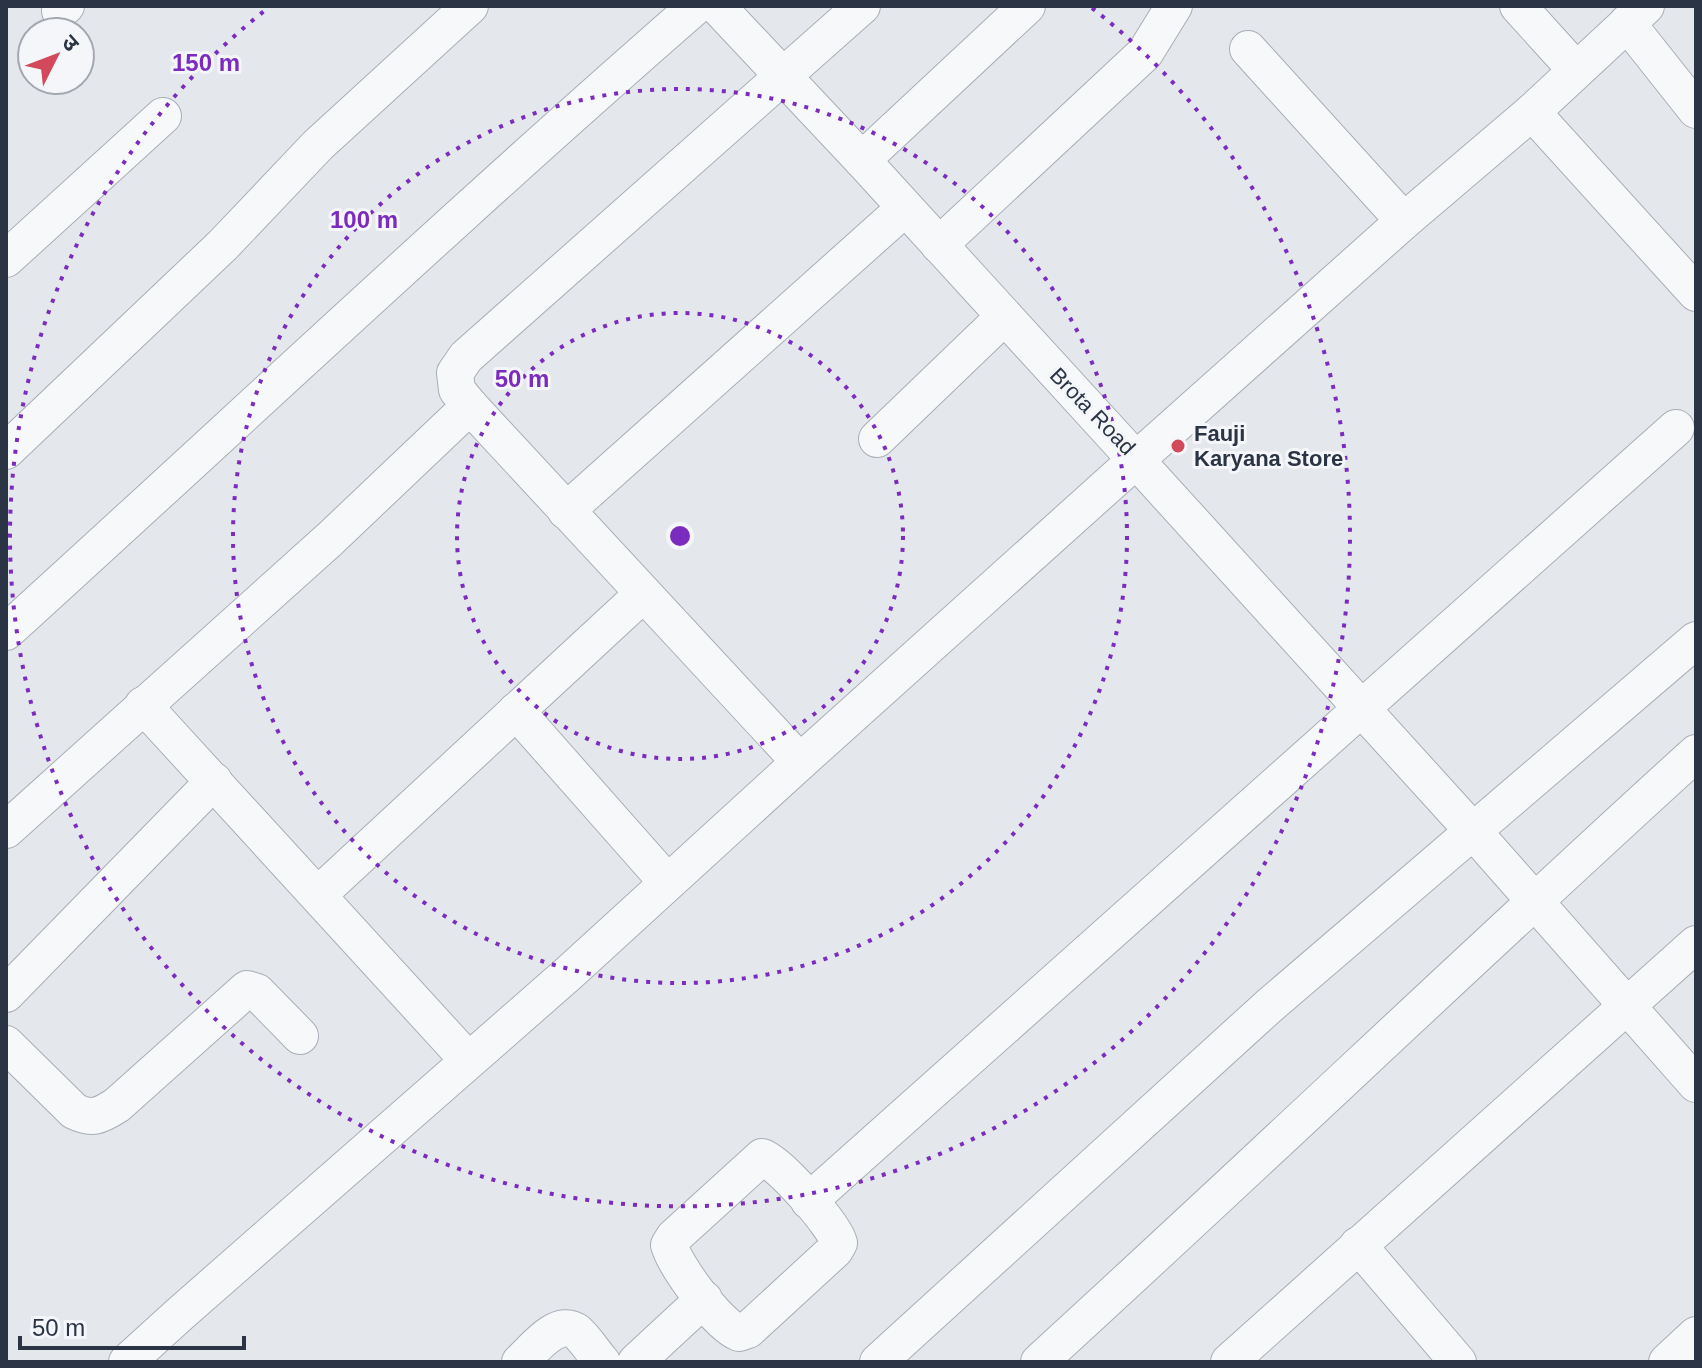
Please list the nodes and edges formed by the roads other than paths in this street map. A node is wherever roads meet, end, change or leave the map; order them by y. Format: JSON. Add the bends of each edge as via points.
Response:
{"nodes":[{"id":1,"x":470,"y":6,"type":"edge"},
{"id":2,"x":696,"y":6,"type":"edge"},
{"id":3,"x":717,"y":6,"type":"edge"},
{"id":4,"x":862,"y":6,"type":"edge"},
{"id":5,"x":1027,"y":6,"type":"edge"},
{"id":6,"x":1174,"y":6,"type":"edge"},
{"id":7,"x":1518,"y":6,"type":"edge"},
{"id":8,"x":1637,"y":14,"type":"edge"},
{"id":9,"x":1248,"y":49,"type":"dead end"},
{"id":10,"x":1576,"y":70,"type":"junction"},
{"id":11,"x":783,"y":78,"type":"junction"},
{"id":12,"x":1696,"y":110,"type":"edge"},
{"id":13,"x":1532,"y":112,"type":"junction"},
{"id":14,"x":163,"y":116,"type":"dead end"},
{"id":15,"x":862,"y":160,"type":"junction"},
{"id":16,"x":904,"y":209,"type":"junction"},
{"id":17,"x":1404,"y":221,"type":"junction"},
{"id":18,"x":939,"y":245,"type":"junction"},
{"id":19,"x":6,"y":259,"type":"edge"},
{"id":20,"x":1696,"y":293,"type":"edge"},
{"id":21,"x":1004,"y":317,"type":"junction"},
{"id":22,"x":470,"y":406,"type":"junction"},
{"id":23,"x":1676,"y":428,"type":"dead end"},
{"id":24,"x":877,"y":439,"type":"dead end"},
{"id":25,"x":6,"y":451,"type":"edge"},
{"id":26,"x":1136,"y":460,"type":"junction"},
{"id":27,"x":566,"y":511,"type":"junction"},
{"id":28,"x":643,"y":594,"type":"junction"},
{"id":29,"x":6,"y":632,"type":"edge"},
{"id":30,"x":1696,"y":640,"type":"edge"},
{"id":31,"x":143,"y":705,"type":"junction"},
{"id":32,"x":1361,"y":709,"type":"junction"},
{"id":33,"x":516,"y":711,"type":"junction"},
{"id":34,"x":1696,"y":753,"type":"edge"},
{"id":35,"x":800,"y":762,"type":"junction"},
{"id":36,"x":214,"y":781,"type":"junction"},
{"id":37,"x":6,"y":830,"type":"edge"},
{"id":38,"x":1472,"y":830,"type":"junction"},
{"id":39,"x":667,"y":882,"type":"junction"},
{"id":40,"x":319,"y":894,"type":"junction"},
{"id":41,"x":1534,"y":901,"type":"junction"},
{"id":42,"x":1696,"y":944,"type":"edge"},
{"id":43,"x":6,"y":994,"type":"edge"},
{"id":44,"x":1628,"y":1005,"type":"junction"},
{"id":45,"x":300,"y":1036,"type":"dead end"},
{"id":46,"x":6,"y":1044,"type":"edge"},
{"id":47,"x":468,"y":1060,"type":"junction"},
{"id":48,"x":1696,"y":1084,"type":"edge"},
{"id":49,"x":809,"y":1201,"type":"junction"},
{"id":50,"x":1358,"y":1245,"type":"junction"},
{"id":51,"x":704,"y":1299,"type":"junction"},
{"id":52,"x":1696,"y":1335,"type":"edge"},
{"id":53,"x":1248,"y":1356,"type":"edge"},
{"id":54,"x":127,"y":1362,"type":"edge"},
{"id":55,"x":520,"y":1362,"type":"edge"},
{"id":56,"x":602,"y":1362,"type":"edge"},
{"id":57,"x":636,"y":1362,"type":"edge"},
{"id":58,"x":878,"y":1362,"type":"edge"},
{"id":59,"x":1039,"y":1362,"type":"edge"},
{"id":60,"x":1458,"y":1362,"type":"edge"},
{"id":61,"x":1667,"y":1362,"type":"edge"}],
"edges":[{"from":1,"to":25,"type":"street","via":[[318,145],[223,245]]},
{"from":2,"to":29,"type":"street"},
{"from":3,"to":11,"type":"street","name":"Brota Road"},
{"from":4,"to":11,"type":"street"},
{"from":5,"to":15,"type":"street"},
{"from":6,"to":18,"type":"street","via":[[1145,53]]},
{"from":7,"to":10,"type":"street"},
{"from":8,"to":10,"type":"street","name":"Brota Road"},
{"from":8,"to":12,"type":"street"},
{"from":9,"to":17,"type":"street"},
{"from":10,"to":13,"type":"street","name":"Brota Road"},
{"from":11,"to":15,"type":"street","name":"Brota Road"},
{"from":11,"to":22,"type":"street","via":[[466,357],[455,373],[457,390]]},
{"from":13,"to":17,"type":"street","name":"Brota Road"},
{"from":13,"to":20,"type":"street"},
{"from":14,"to":19,"type":"street"},
{"from":15,"to":16,"type":"street","name":"Brota Road"},
{"from":16,"to":18,"type":"street","name":"Brota Road"},
{"from":16,"to":27,"type":"street"},
{"from":17,"to":26,"type":"street","name":"Brota Road"},
{"from":18,"to":21,"type":"street","name":"Brota Road"},
{"from":21,"to":24,"type":"street"},
{"from":21,"to":26,"type":"street","name":"Brota Road"},
{"from":22,"to":27,"type":"street"},
{"from":22,"to":31,"type":"street"},
{"from":23,"to":32,"type":"street"},
{"from":26,"to":32,"type":"street"},
{"from":26,"to":35,"type":"street"},
{"from":27,"to":28,"type":"street"},
{"from":28,"to":33,"type":"street"},
{"from":28,"to":35,"type":"street"},
{"from":30,"to":38,"type":"street"},
{"from":31,"to":36,"type":"street"},
{"from":31,"to":37,"type":"street"},
{"from":32,"to":38,"type":"street"},
{"from":32,"to":49,"type":"street"},
{"from":33,"to":39,"type":"street"},
{"from":33,"to":40,"type":"street"},
{"from":34,"to":41,"type":"street"},
{"from":35,"to":39,"type":"street"},
{"from":36,"to":40,"type":"street"},
{"from":36,"to":43,"type":"street"},
{"from":38,"to":41,"type":"street"},
{"from":38,"to":58,"type":"street","via":[[1269,1006]]},
{"from":39,"to":47,"type":"street"},
{"from":40,"to":47,"type":"street"},
{"from":41,"to":44,"type":"street"},
{"from":41,"to":59,"type":"street"},
{"from":42,"to":44,"type":"street"},
{"from":44,"to":48,"type":"street"},
{"from":44,"to":50,"type":"street"},
{"from":45,"to":46,"type":"street","via":[[257,992],[247,989],[117,1105],[88,1118],[74,1111]]},
{"from":47,"to":54,"type":"street"},
{"from":49,"to":51,"type":"street","via":[[837,1235],[835,1250],[748,1330],[731,1330]]},
{"from":49,"to":51,"type":"street","via":[[762,1157],[674,1237],[669,1245],[673,1256]]},
{"from":50,"to":53,"type":"street"},
{"from":50,"to":60,"type":"street"},
{"from":51,"to":57,"type":"street"},
{"from":52,"to":61,"type":"street"},
{"from":55,"to":56,"type":"street","via":[[565,1327],[576,1331]]}]}
